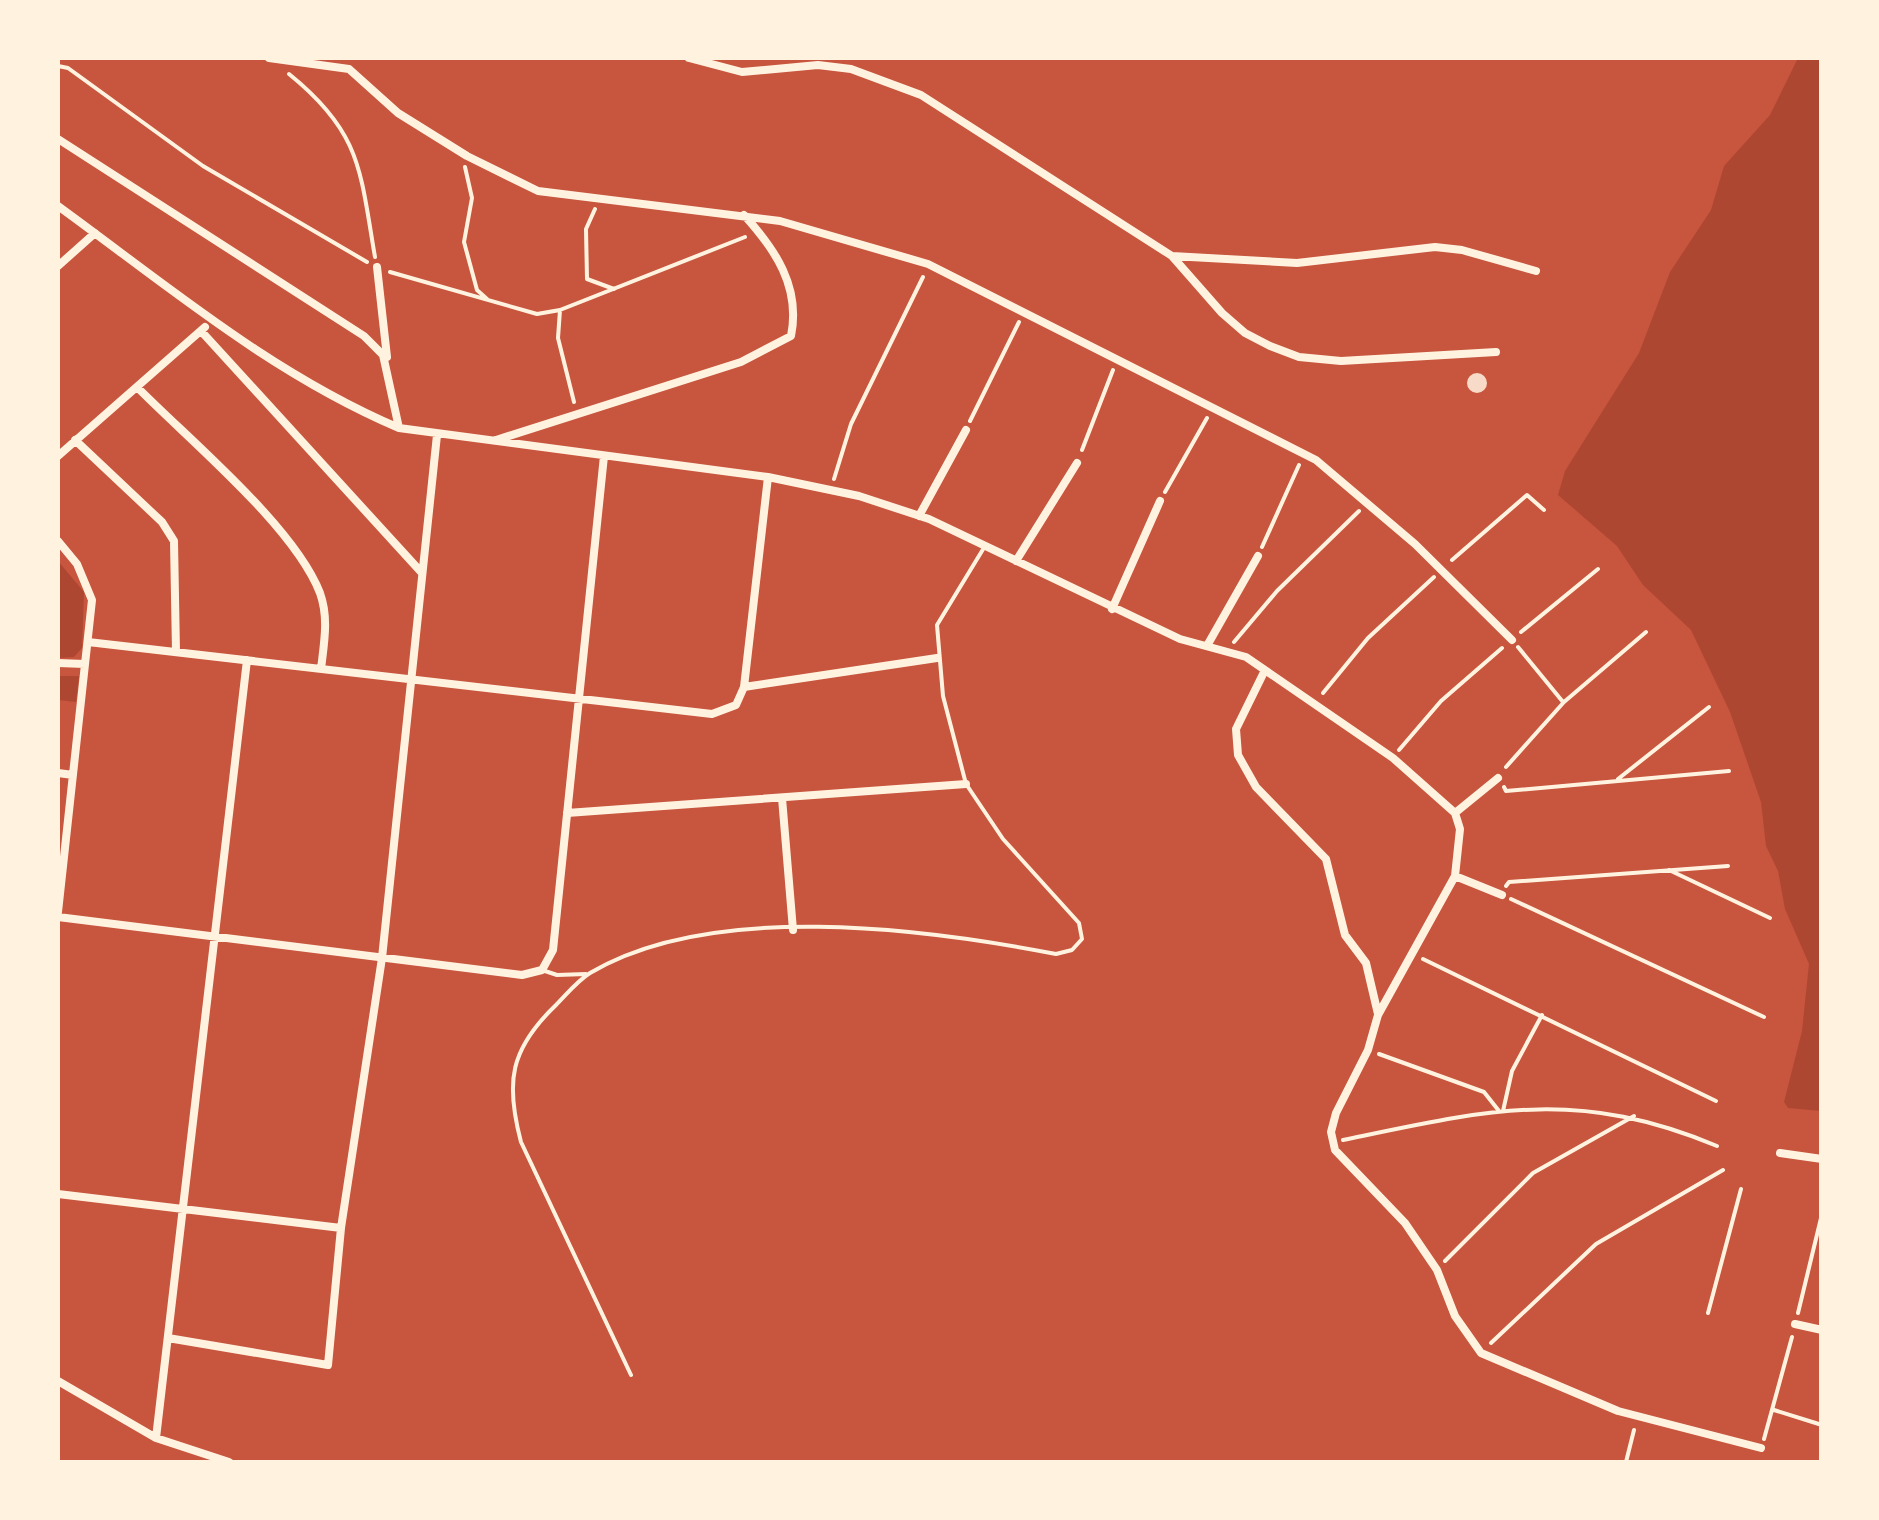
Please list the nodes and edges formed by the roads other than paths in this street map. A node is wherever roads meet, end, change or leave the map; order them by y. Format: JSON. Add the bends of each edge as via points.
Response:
{"nodes":[{"id":1,"x":270,"y":58,"type":"edge"},
{"id":2,"x":689,"y":58,"type":"edge"},
{"id":3,"x":58,"y":138,"type":"edge"},
{"id":4,"x":58,"y":206,"type":"edge"},
{"id":5,"x":744,"y":215,"type":"junction"},
{"id":6,"x":94,"y":233,"type":"junction"},
{"id":7,"x":1172,"y":256,"type":"junction"},
{"id":8,"x":58,"y":266,"type":"edge"},
{"id":9,"x":376,"y":267,"type":"road end"},
{"id":10,"x":1536,"y":271,"type":"dead end"},
{"id":11,"x":210,"y":322,"type":"junction"},
{"id":12,"x":201,"y":331,"type":"junction"},
{"id":13,"x":1496,"y":352,"type":"dead end"},
{"id":14,"x":388,"y":372,"type":"junction"},
{"id":15,"x":137,"y":387,"type":"junction"},
{"id":16,"x":399,"y":428,"type":"junction"},
{"id":17,"x":966,"y":430,"type":"road end"},
{"id":18,"x":437,"y":435,"type":"junction"},
{"id":19,"x":76,"y":440,"type":"junction"},
{"id":20,"x":492,"y":442,"type":"junction"},
{"id":21,"x":58,"y":456,"type":"edge"},
{"id":22,"x":604,"y":456,"type":"junction"},
{"id":23,"x":1077,"y":463,"type":"road end"},
{"id":24,"x":768,"y":477,"type":"junction"},
{"id":25,"x":1160,"y":501,"type":"road end"},
{"id":26,"x":918,"y":516,"type":"junction"},
{"id":27,"x":58,"y":541,"type":"edge"},
{"id":28,"x":985,"y":546,"type":"junction"},
{"id":29,"x":1258,"y":556,"type":"road end"},
{"id":30,"x":1016,"y":561,"type":"junction"},
{"id":31,"x":422,"y":573,"type":"junction"},
{"id":32,"x":1112,"y":610,"type":"junction"},
{"id":33,"x":1512,"y":640,"type":"road end"},
{"id":34,"x":88,"y":642,"type":"junction"},
{"id":35,"x":1208,"y":644,"type":"junction"},
{"id":36,"x":176,"y":652,"type":"junction"},
{"id":37,"x":937,"y":658,"type":"junction"},
{"id":38,"x":247,"y":660,"type":"junction"},
{"id":39,"x":58,"y":663,"type":"edge"},
{"id":40,"x":85,"y":664,"type":"junction"},
{"id":41,"x":322,"y":669,"type":"junction"},
{"id":42,"x":1265,"y":670,"type":"junction"},
{"id":43,"x":412,"y":680,"type":"junction"},
{"id":44,"x":744,"y":687,"type":"junction"},
{"id":45,"x":578,"y":699,"type":"junction"},
{"id":46,"x":58,"y":773,"type":"edge"},
{"id":47,"x":73,"y":775,"type":"junction"},
{"id":48,"x":1498,"y":778,"type":"road end"},
{"id":49,"x":966,"y":784,"type":"junction"},
{"id":50,"x":782,"y":798,"type":"junction"},
{"id":51,"x":566,"y":813,"type":"junction"},
{"id":52,"x":1455,"y":813,"type":"junction"},
{"id":53,"x":1454,"y":876,"type":"junction"},
{"id":54,"x":1502,"y":895,"type":"road end"},
{"id":55,"x":58,"y":914,"type":"edge"},
{"id":56,"x":793,"y":930,"type":"junction"},
{"id":57,"x":214,"y":936,"type":"junction"},
{"id":58,"x":382,"y":958,"type":"junction"},
{"id":59,"x":542,"y":970,"type":"junction"},
{"id":60,"x":588,"y":974,"type":"junction"},
{"id":61,"x":1378,"y":1015,"type":"junction"},
{"id":62,"x":1780,"y":1153,"type":"dead end"},
{"id":63,"x":1822,"y":1159,"type":"edge"},
{"id":64,"x":58,"y":1194,"type":"edge"},
{"id":65,"x":182,"y":1210,"type":"junction"},
{"id":66,"x":341,"y":1228,"type":"junction"},
{"id":67,"x":1795,"y":1324,"type":"road end"},
{"id":68,"x":1822,"y":1330,"type":"edge"},
{"id":69,"x":168,"y":1338,"type":"junction"},
{"id":70,"x":631,"y":1375,"type":"dead end"},
{"id":71,"x":58,"y":1381,"type":"edge"},
{"id":72,"x":156,"y":1438,"type":"junction"},
{"id":73,"x":1761,"y":1448,"type":"road end"},
{"id":74,"x":229,"y":1462,"type":"edge"}],
"edges":[{"from":1,"to":5,"type":"street","via":[[349,69],[398,113],[538,190]]},
{"from":2,"to":7,"type":"street","via":[[742,72],[818,65],[882,77]]},
{"from":3,"to":14,"type":"street","via":[[364,336],[383,354]]},
{"from":4,"to":6,"type":"street"},
{"from":5,"to":20,"type":"street","via":[[774,248],[786,275],[791,336],[741,362]]},
{"from":5,"to":33,"type":"street","via":[[928,264],[1304,453]]},
{"from":6,"to":8,"type":"street"},
{"from":6,"to":11,"type":"street"},
{"from":7,"to":10,"type":"street","via":[[1297,263],[1436,248]]},
{"from":7,"to":13,"type":"street","via":[[1245,333],[1299,356],[1340,362]]},
{"from":9,"to":14,"type":"street"},
{"from":11,"to":12,"type":"street"},
{"from":11,"to":16,"type":"street","via":[[351,408]]},
{"from":12,"to":15,"type":"street"},
{"from":12,"to":31,"type":"street"},
{"from":14,"to":16,"type":"street"},
{"from":15,"to":19,"type":"street"},
{"from":15,"to":41,"type":"street","via":[[282,533],[303,565],[326,620]]},
{"from":16,"to":18,"type":"street"},
{"from":17,"to":26,"type":"street"},
{"from":18,"to":20,"type":"street"},
{"from":18,"to":31,"type":"street"},
{"from":19,"to":21,"type":"street"},
{"from":19,"to":36,"type":"street","via":[[174,541]]},
{"from":20,"to":22,"type":"street"},
{"from":22,"to":24,"type":"street"},
{"from":22,"to":45,"type":"street"},
{"from":23,"to":30,"type":"street"},
{"from":24,"to":26,"type":"street"},
{"from":24,"to":44,"type":"street"},
{"from":25,"to":32,"type":"street"},
{"from":26,"to":28,"type":"street"},
{"from":27,"to":34,"type":"street","via":[[88,583]]},
{"from":28,"to":30,"type":"street"},
{"from":28,"to":37,"type":"lane","via":[[946,604],[937,625]]},
{"from":29,"to":35,"type":"street"},
{"from":30,"to":32,"type":"street"},
{"from":31,"to":43,"type":"street"},
{"from":32,"to":35,"type":"street"},
{"from":34,"to":36,"type":"street"},
{"from":34,"to":40,"type":"street"},
{"from":35,"to":42,"type":"street"},
{"from":36,"to":38,"type":"street"},
{"from":37,"to":44,"type":"street"},
{"from":37,"to":49,"type":"lane"},
{"from":38,"to":41,"type":"street"},
{"from":38,"to":57,"type":"street"},
{"from":39,"to":40,"type":"street"},
{"from":40,"to":47,"type":"street"},
{"from":41,"to":43,"type":"street"},
{"from":42,"to":52,"type":"street","via":[[1393,758]]},
{"from":42,"to":61,"type":"street","via":[[1236,729],[1238,755],[1256,788],[1326,859],[1344,935],[1366,963]]},
{"from":43,"to":45,"type":"street"},
{"from":43,"to":58,"type":"street"},
{"from":44,"to":45,"type":"street","via":[[736,705],[712,714]]},
{"from":45,"to":51,"type":"street"},
{"from":46,"to":47,"type":"street"},
{"from":47,"to":55,"type":"street"},
{"from":48,"to":52,"type":"street"},
{"from":49,"to":50,"type":"street"},
{"from":49,"to":56,"type":"lane","via":[[1003,839],[1080,923],[1082,940],[1072,950],[1056,954],[916,932]]},
{"from":50,"to":51,"type":"street"},
{"from":50,"to":56,"type":"street"},
{"from":51,"to":59,"type":"street","via":[[552,950]]},
{"from":52,"to":53,"type":"street","via":[[1460,829]]},
{"from":53,"to":54,"type":"street"},
{"from":53,"to":61,"type":"street"},
{"from":55,"to":57,"type":"street"},
{"from":56,"to":60,"type":"lane","via":[[676,938]]},
{"from":57,"to":58,"type":"street"},
{"from":57,"to":65,"type":"street"},
{"from":58,"to":59,"type":"street","via":[[522,976]]},
{"from":58,"to":66,"type":"street"},
{"from":59,"to":60,"type":"lane"},
{"from":60,"to":70,"type":"lane","via":[[532,1027],[516,1056],[510,1103],[521,1142]]},
{"from":61,"to":73,"type":"street","via":[[1336,1113],[1333,1142],[1344,1163],[1405,1223],[1480,1353],[1637,1416]]},
{"from":62,"to":63,"type":"street"},
{"from":64,"to":65,"type":"street"},
{"from":65,"to":66,"type":"street"},
{"from":65,"to":69,"type":"street"},
{"from":66,"to":69,"type":"street","via":[[328,1365]]},
{"from":67,"to":68,"type":"street"},
{"from":69,"to":72,"type":"street"},
{"from":71,"to":72,"type":"street"},
{"from":72,"to":74,"type":"street"}]}
